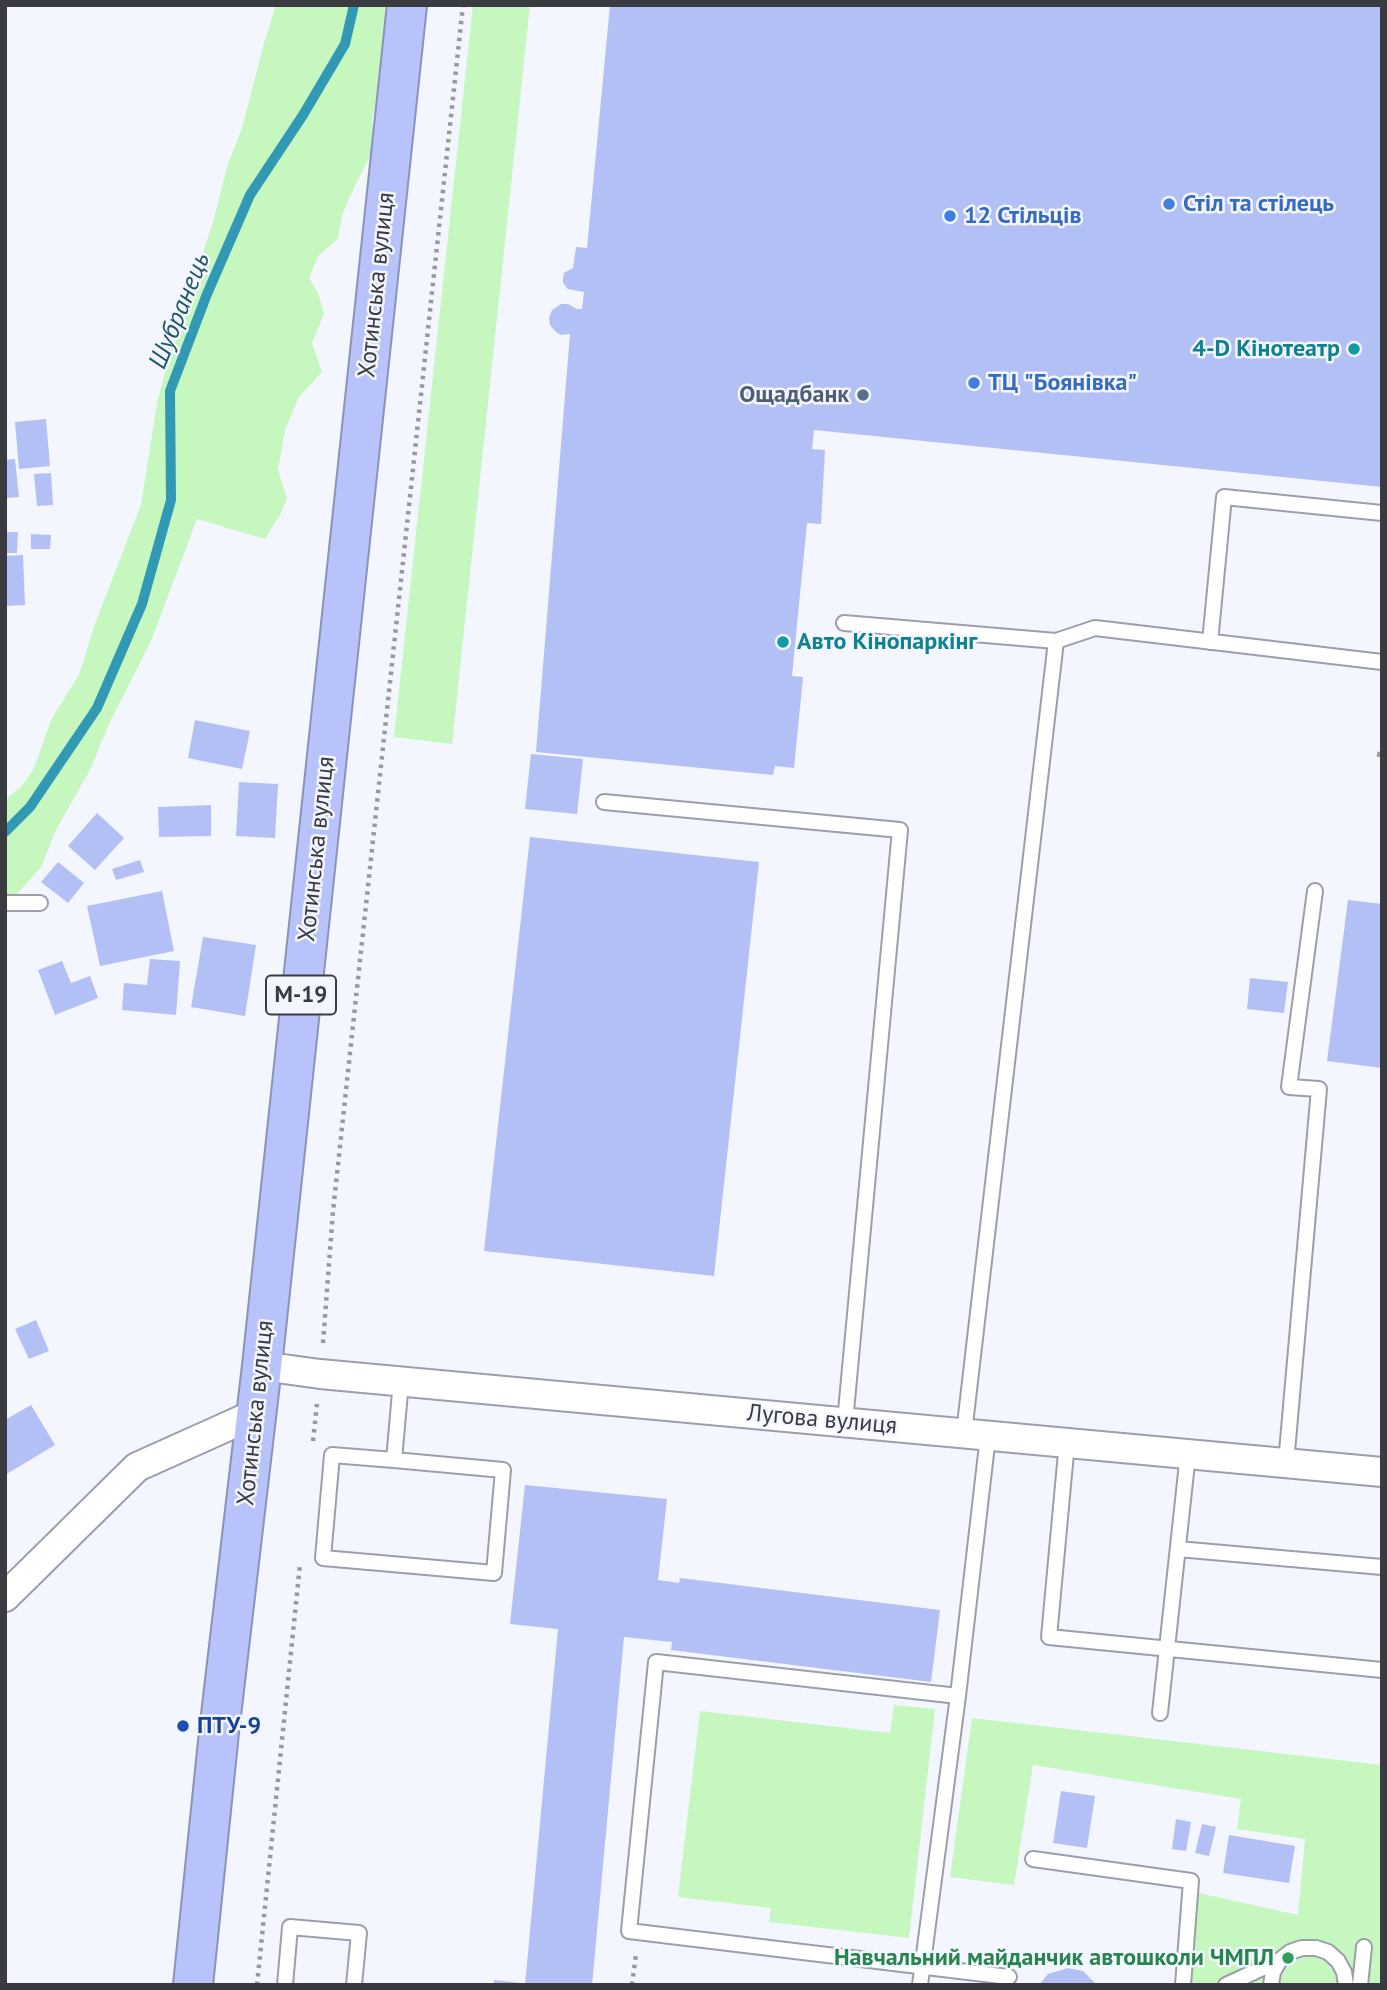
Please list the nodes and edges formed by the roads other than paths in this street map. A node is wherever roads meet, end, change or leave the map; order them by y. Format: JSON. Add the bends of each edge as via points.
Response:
{"nodes":[{"id":1,"x":407,"y":5,"type":"edge"},
{"id":2,"x":1382,"y":513,"type":"edge"},
{"id":3,"x":844,"y":623,"type":"dead end"},
{"id":4,"x":1056,"y":641,"type":"junction"},
{"id":5,"x":1210,"y":642,"type":"junction"},
{"id":6,"x":1382,"y":662,"type":"edge"},
{"id":7,"x":604,"y":802,"type":"dead end"},
{"id":8,"x":1315,"y":891,"type":"dead end"},
{"id":9,"x":40,"y":902,"type":"dead end"},
{"id":10,"x":5,"y":903,"type":"edge"},
{"id":11,"x":262,"y":1366,"type":"junction"},
{"id":12,"x":401,"y":1381,"type":"junction"},
{"id":13,"x":255,"y":1414,"type":"junction"},
{"id":14,"x":845,"y":1422,"type":"junction"},
{"id":15,"x":976,"y":1434,"type":"junction"},
{"id":16,"x":1067,"y":1442,"type":"junction"},
{"id":17,"x":1188,"y":1454,"type":"junction"},
{"id":18,"x":394,"y":1460,"type":"junction"},
{"id":19,"x":1286,"y":1463,"type":"junction"},
{"id":20,"x":1382,"y":1472,"type":"edge"},
{"id":21,"x":1178,"y":1549,"type":"junction"},
{"id":22,"x":1382,"y":1567,"type":"edge"},
{"id":23,"x":5,"y":1597,"type":"edge"},
{"id":24,"x":1167,"y":1649,"type":"junction"},
{"id":25,"x":1382,"y":1670,"type":"edge"},
{"id":26,"x":958,"y":1696,"type":"junction"},
{"id":27,"x":1160,"y":1713,"type":"dead end"},
{"id":28,"x":1033,"y":1859,"type":"dead end"},
{"id":29,"x":1364,"y":1947,"type":"dead end"},
{"id":30,"x":1280,"y":1960,"type":"junction"},
{"id":31,"x":922,"y":1966,"type":"junction"},
{"id":32,"x":1009,"y":1977,"type":"dead end"},
{"id":33,"x":193,"y":1985,"type":"edge"},
{"id":34,"x":285,"y":1985,"type":"edge"},
{"id":35,"x":354,"y":1985,"type":"edge"},
{"id":36,"x":920,"y":1985,"type":"edge"},
{"id":37,"x":1183,"y":1985,"type":"edge"},
{"id":38,"x":1226,"y":1985,"type":"edge"},
{"id":39,"x":1271,"y":1985,"type":"edge"},
{"id":40,"x":1346,"y":1985,"type":"edge"},
{"id":41,"x":1360,"y":1985,"type":"edge"}],
"edges":[{"from":1,"to":11,"type":"highway","name":"Хотинська вулиця","number":"М-19"},
{"from":2,"to":5,"type":"lane","via":[[1224,497]]},
{"from":3,"to":4,"type":"lane"},
{"from":4,"to":5,"type":"lane","via":[[1095,628]]},
{"from":4,"to":15,"type":"lane"},
{"from":5,"to":6,"type":"lane"},
{"from":7,"to":14,"type":"lane","via":[[900,830]]},
{"from":8,"to":19,"type":"lane","via":[[1289,1087],[1319,1090]]},
{"from":9,"to":10,"type":"lane"},
{"from":11,"to":12,"type":"street","name":"Лугова вулиця"},
{"from":11,"to":13,"type":"highway","name":"Хотинська вулиця","number":"М-19"},
{"from":12,"to":14,"type":"street","name":"Лугова вулиця"},
{"from":12,"to":18,"type":"lane"},
{"from":13,"to":23,"type":"street","via":[[137,1467]]},
{"from":13,"to":33,"type":"highway","name":"Хотинська вулиця","number":"М-19"},
{"from":14,"to":15,"type":"street","name":"Лугова вулиця"},
{"from":15,"to":16,"type":"street","name":"Лугова вулиця"},
{"from":15,"to":26,"type":"lane"},
{"from":16,"to":17,"type":"street","name":"Лугова вулиця"},
{"from":16,"to":24,"type":"lane","via":[[1049,1637]]},
{"from":17,"to":19,"type":"street","name":"Лугова вулиця"},
{"from":17,"to":21,"type":"lane"},
{"from":18,"to":18,"type":"lane","via":[[332,1455],[323,1558],[494,1573],[503,1470]]},
{"from":19,"to":20,"type":"street","name":"Лугова вулиця"},
{"from":21,"to":22,"type":"lane"},
{"from":21,"to":24,"type":"lane"},
{"from":24,"to":25,"type":"lane"},
{"from":24,"to":27,"type":"lane"},
{"from":26,"to":31,"type":"lane"},
{"from":26,"to":31,"type":"lane","via":[[656,1661],[629,1931]]},
{"from":28,"to":37,"type":"lane","via":[[1191,1881]]},
{"from":29,"to":41,"type":"lane"},
{"from":30,"to":38,"type":"lane"},
{"from":30,"to":39,"type":"lane"},
{"from":30,"to":40,"type":"lane","via":[[1303,1948],[1328,1952],[1338,1961]]},
{"from":31,"to":32,"type":"lane"},
{"from":31,"to":36,"type":"lane"},
{"from":34,"to":35,"type":"lane","via":[[290,1927],[359,1933]]}]}
